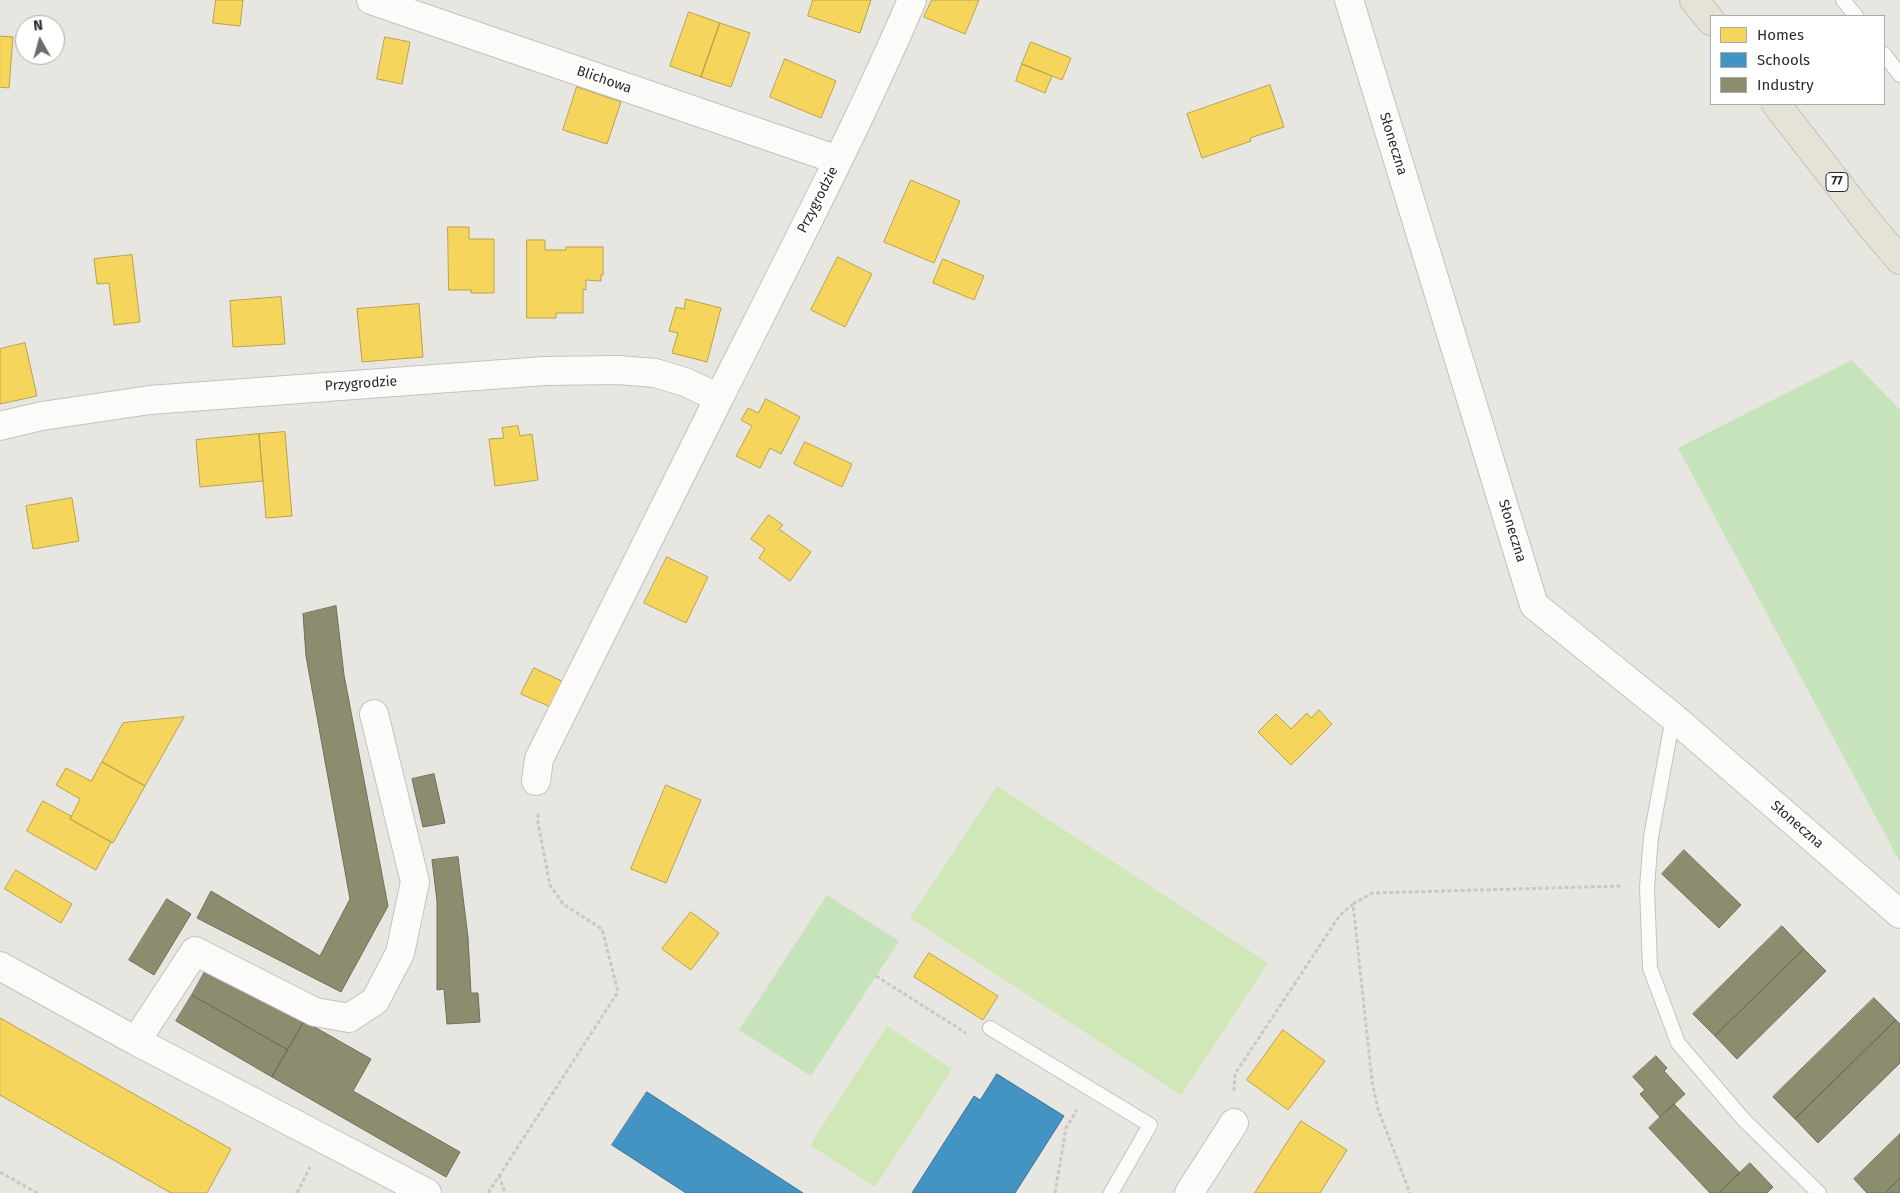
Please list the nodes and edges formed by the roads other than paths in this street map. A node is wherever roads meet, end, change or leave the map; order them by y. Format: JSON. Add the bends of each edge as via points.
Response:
{"nodes":[{"id":1,"x":371,"y":0,"type":"edge"},
{"id":2,"x":912,"y":0,"type":"edge"},
{"id":3,"x":1349,"y":0,"type":"edge"},
{"id":4,"x":1694,"y":0,"type":"edge"},
{"id":5,"x":1843,"y":0,"type":"edge"},
{"id":6,"x":1855,"y":15,"type":"edge"},
{"id":7,"x":1710,"y":21,"type":"edge"},
{"id":8,"x":1885,"y":55,"type":"edge"},
{"id":9,"x":1900,"y":75,"type":"edge"},
{"id":10,"x":1777,"y":105,"type":"edge"},
{"id":11,"x":838,"y":160,"type":"junction"},
{"id":12,"x":1900,"y":260,"type":"edge"},
{"id":13,"x":719,"y":398,"type":"junction"},
{"id":14,"x":0,"y":426,"type":"edge"},
{"id":15,"x":374,"y":714,"type":"dead end"},
{"id":16,"x":1673,"y":717,"type":"junction"},
{"id":17,"x":536,"y":781,"type":"road end"},
{"id":18,"x":1900,"y":914,"type":"edge"},
{"id":19,"x":0,"y":966,"type":"edge"},
{"id":20,"x":995,"y":1032,"type":"road end"},
{"id":21,"x":136,"y":1041,"type":"junction"},
{"id":22,"x":1234,"y":1123,"type":"road end"},
{"id":23,"x":427,"y":1193,"type":"edge"},
{"id":24,"x":1111,"y":1193,"type":"edge"},
{"id":25,"x":1190,"y":1193,"type":"edge"},
{"id":26,"x":1819,"y":1193,"type":"edge"}],
"edges":[{"from":1,"to":11,"type":"street","name":"Blichowa"},
{"from":2,"to":11,"type":"street","name":"Przygrodzie"},
{"from":3,"to":16,"type":"street","name":"Słoneczna","via":[[1534,605]]},
{"from":4,"to":7,"type":"main road"},
{"from":5,"to":6,"type":"lane"},
{"from":8,"to":9,"type":"lane"},
{"from":10,"to":12,"type":"main road","number":"77"},
{"from":11,"to":13,"type":"street","name":"Przygrodzie"},
{"from":13,"to":14,"type":"street","name":"Przygrodzie","via":[[685,382],[654,373],[544,371],[150,400],[42,416]]},
{"from":13,"to":17,"type":"street","name":"Przygrodzie","via":[[538,759]]},
{"from":15,"to":21,"type":"street","via":[[415,882],[400,953],[375,1001],[349,1018],[316,1012],[195,951]]},
{"from":16,"to":18,"type":"street","name":"Słoneczna"},
{"from":16,"to":26,"type":"lane","via":[[1650,837],[1647,887],[1650,968],[1678,1042],[1744,1120]]},
{"from":19,"to":21,"type":"street"},
{"from":20,"to":24,"type":"lane","via":[[1150,1125]]},
{"from":21,"to":23,"type":"street"},
{"from":22,"to":25,"type":"street"}]}
